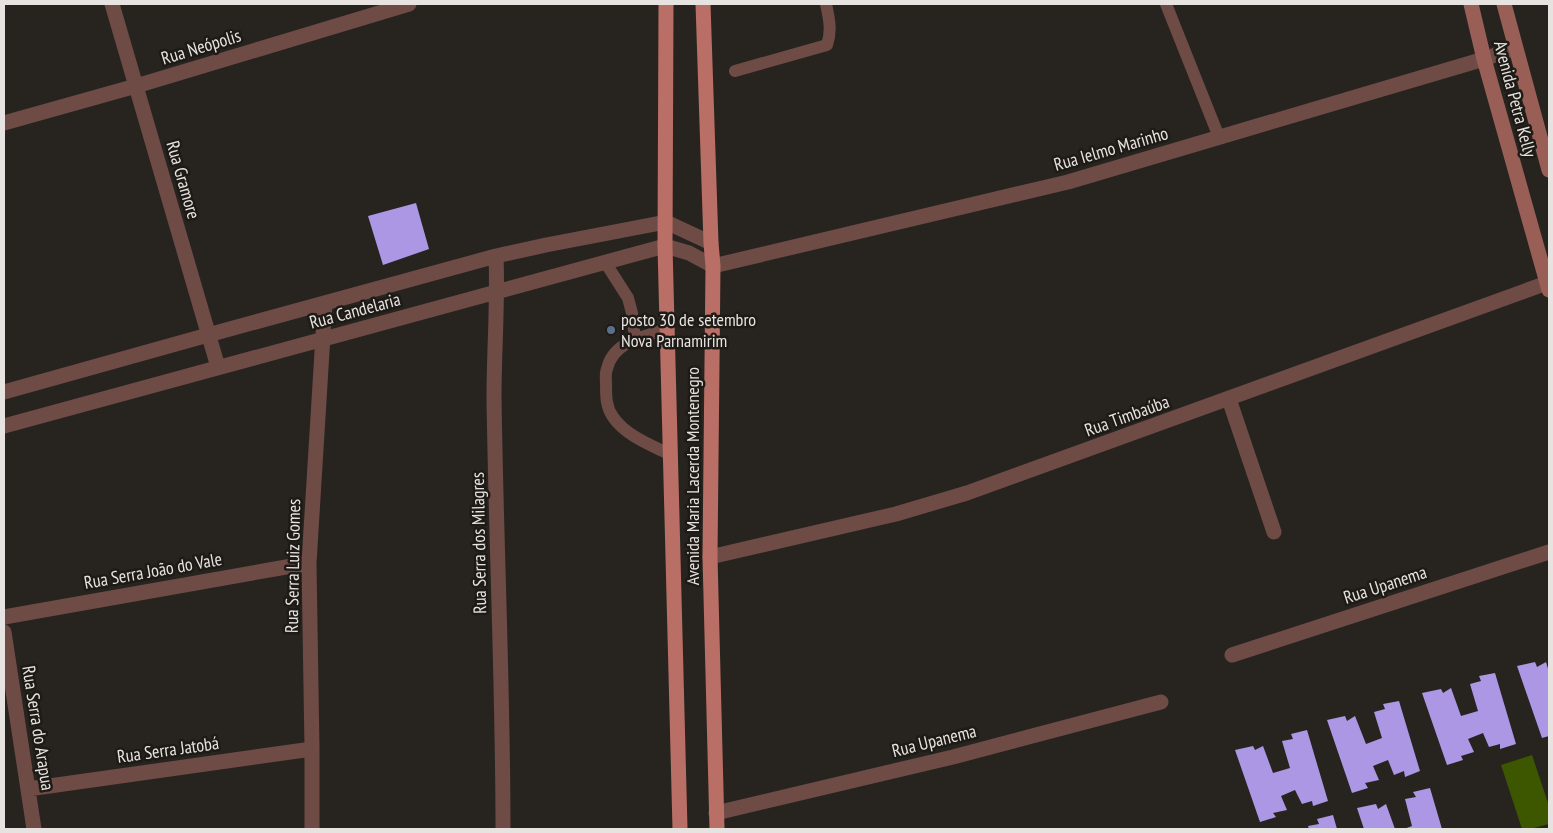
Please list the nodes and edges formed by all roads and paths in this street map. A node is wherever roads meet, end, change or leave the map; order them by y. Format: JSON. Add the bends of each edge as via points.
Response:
{"nodes":[{"id":1,"x":112,"y":4,"type":"edge"},
{"id":2,"x":409,"y":4,"type":"edge"},
{"id":3,"x":666,"y":4,"type":"edge"},
{"id":4,"x":703,"y":4,"type":"edge"},
{"id":5,"x":826,"y":4,"type":"edge"},
{"id":6,"x":1166,"y":4,"type":"edge"},
{"id":7,"x":1471,"y":4,"type":"edge"},
{"id":8,"x":1504,"y":4,"type":"edge"},
{"id":9,"x":1515,"y":48,"type":"junction"},
{"id":10,"x":1484,"y":59,"type":"junction"},
{"id":11,"x":735,"y":70,"type":"dead end"},
{"id":12,"x":136,"y":86,"type":"junction"},
{"id":13,"x":4,"y":123,"type":"edge"},
{"id":14,"x":1219,"y":137,"type":"junction"},
{"id":15,"x":1549,"y":170,"type":"edge"},
{"id":16,"x":666,"y":222,"type":"junction"},
{"id":17,"x":711,"y":243,"type":"junction"},
{"id":18,"x":666,"y":246,"type":"junction"},
{"id":19,"x":496,"y":256,"type":"junction"},
{"id":20,"x":605,"y":262,"type":"junction"},
{"id":21,"x":713,"y":266,"type":"junction"},
{"id":22,"x":1548,"y":286,"type":"edge"},
{"id":23,"x":497,"y":293,"type":"junction"},
{"id":24,"x":325,"y":303,"type":"junction"},
{"id":25,"x":668,"y":329,"type":"junction"},
{"id":26,"x":208,"y":334,"type":"junction"},
{"id":27,"x":323,"y":339,"type":"junction"},
{"id":28,"x":635,"y":339,"type":"junction"},
{"id":29,"x":218,"y":367,"type":"junction"},
{"id":30,"x":4,"y":392,"type":"edge"},
{"id":31,"x":1229,"y":399,"type":"junction"},
{"id":32,"x":4,"y":426,"type":"edge"},
{"id":33,"x":670,"y":455,"type":"junction"},
{"id":34,"x":1274,"y":532,"type":"dead end"},
{"id":35,"x":1549,"y":552,"type":"edge"},
{"id":36,"x":710,"y":557,"type":"junction"},
{"id":37,"x":309,"y":563,"type":"junction"},
{"id":38,"x":4,"y":616,"type":"edge"},
{"id":39,"x":4,"y":632,"type":"edge"},
{"id":40,"x":1232,"y":655,"type":"dead end"},
{"id":41,"x":1161,"y":702,"type":"dead end"},
{"id":42,"x":312,"y":749,"type":"junction"},
{"id":43,"x":28,"y":789,"type":"junction"},
{"id":44,"x":716,"y":813,"type":"junction"},
{"id":45,"x":34,"y":829,"type":"edge"},
{"id":46,"x":312,"y":829,"type":"edge"},
{"id":47,"x":503,"y":829,"type":"edge"},
{"id":48,"x":680,"y":829,"type":"edge"},
{"id":49,"x":716,"y":829,"type":"edge"}],
"edges":[{"from":1,"to":12,"type":"street","name":"Rua Gramore"},
{"from":2,"to":12,"type":"street","name":"Rua Neópolis"},
{"from":3,"to":16,"type":"main road","name":"Avenida Maria Lacerda Montenegro"},
{"from":4,"to":17,"type":"main road","name":"Avenida Maria Lacerda Montenegro"},
{"from":5,"to":11,"type":"lane","via":[[830,36],[826,45]]},
{"from":6,"to":14,"type":"lane"},
{"from":7,"to":10,"type":"street","name":"Avenida Petra Kelly"},
{"from":8,"to":9,"type":"street","name":"Avenida Petra Kelly"},
{"from":9,"to":10,"type":"street","name":"Rua Ielmo Marinho"},
{"from":9,"to":15,"type":"street","name":"Avenida Petra Kelly"},
{"from":10,"to":14,"type":"street","name":"Rua Ielmo Marinho"},
{"from":10,"to":22,"type":"street","name":"Avenida Petra Kelly"},
{"from":12,"to":13,"type":"street","name":"Rua Neópolis"},
{"from":12,"to":26,"type":"street","name":"Rua Gramore"},
{"from":14,"to":21,"type":"street","name":"Rua Ielmo Marinho","via":[[1068,182]]},
{"from":16,"to":17,"type":"street"},
{"from":16,"to":18,"type":"main road","name":"Avenida Maria Lacerda Montenegro"},
{"from":16,"to":19,"type":"street","name":"Rua Candelaria"},
{"from":17,"to":21,"type":"main road","name":"Avenida Maria Lacerda Montenegro"},
{"from":18,"to":20,"type":"street","name":"Rua Candelaria"},
{"from":18,"to":21,"type":"street","via":[[689,253]]},
{"from":18,"to":25,"type":"main road","name":"Avenida Maria Lacerda Montenegro"},
{"from":19,"to":23,"type":"street","name":"Rua Serra dos Milagres"},
{"from":19,"to":24,"type":"street","name":"Rua Candelaria"},
{"from":20,"to":23,"type":"street","name":"Rua Candelaria"},
{"from":20,"to":28,"type":"lane","via":[[628,298]]},
{"from":21,"to":36,"type":"main road","name":"Avenida Maria Lacerda Montenegro"},
{"from":22,"to":31,"type":"street","name":"Rua Timbaúba"},
{"from":23,"to":27,"type":"street","name":"Rua Candelaria"},
{"from":23,"to":47,"type":"street","name":"Rua Serra dos Milagres","via":[[494,395]]},
{"from":24,"to":26,"type":"street","name":"Rua Candelaria"},
{"from":24,"to":27,"type":"street","name":"Rua Serra Luiz Gomes"},
{"from":25,"to":28,"type":"lane"},
{"from":25,"to":33,"type":"main road","name":"Avenida Maria Lacerda Montenegro"},
{"from":26,"to":29,"type":"street","name":"Rua Gramore"},
{"from":26,"to":30,"type":"street","name":"Rua Candelaria"},
{"from":27,"to":29,"type":"street","name":"Rua Candelaria"},
{"from":27,"to":37,"type":"street","name":"Rua Serra Luiz Gomes"},
{"from":28,"to":33,"type":"lane","via":[[612,356],[606,369],[606,404],[613,418],[626,430]]},
{"from":29,"to":32,"type":"street","name":"Rua Candelaria"},
{"from":31,"to":34,"type":"street"},
{"from":31,"to":36,"type":"street","name":"Rua Timbaúba","via":[[967,493],[896,514]]},
{"from":33,"to":48,"type":"main road","name":"Avenida Maria Lacerda Montenegro"},
{"from":35,"to":40,"type":"street","name":"Rua Upanema"},
{"from":36,"to":44,"type":"main road","name":"Avenida Maria Lacerda Montenegro"},
{"from":37,"to":38,"type":"street","name":"Rua Serra João do Vale"},
{"from":37,"to":42,"type":"street","name":"Rua Serra Luiz Gomes"},
{"from":39,"to":43,"type":"street","name":"Rua Serra do Arapua"},
{"from":41,"to":44,"type":"street","name":"Rua Upanema","via":[[953,757]]},
{"from":42,"to":43,"type":"street","name":"Rua Serra Jatobá"},
{"from":42,"to":46,"type":"street","name":"Rua Serra Luiz Gomes"},
{"from":43,"to":45,"type":"street","name":"Rua Serra do Arapua"},
{"from":44,"to":49,"type":"main road","name":"Avenida Maria Lacerda Montenegro"}]}
